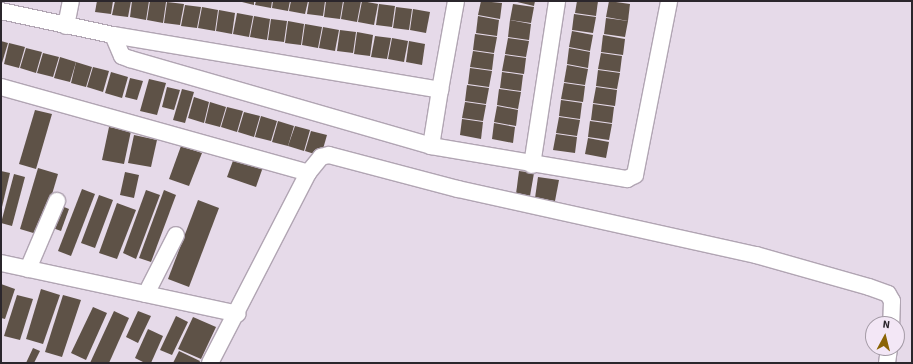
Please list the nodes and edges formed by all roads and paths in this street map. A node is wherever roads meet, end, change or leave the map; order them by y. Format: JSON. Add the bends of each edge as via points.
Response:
{"nodes":[{"id":1,"x":71,"y":1,"type":"edge"},
{"id":2,"x":456,"y":1,"type":"edge"},
{"id":3,"x":558,"y":1,"type":"edge"},
{"id":4,"x":669,"y":1,"type":"edge"},
{"id":5,"x":1,"y":11,"type":"edge"},
{"id":6,"x":66,"y":26,"type":"junction"},
{"id":7,"x":113,"y":35,"type":"junction"},
{"id":8,"x":1,"y":87,"type":"edge"},
{"id":9,"x":440,"y":90,"type":"junction"},
{"id":10,"x":431,"y":146,"type":"junction"},
{"id":11,"x":532,"y":165,"type":"junction"},
{"id":12,"x":308,"y":173,"type":"junction"},
{"id":13,"x":57,"y":202,"type":"dead end"},
{"id":14,"x":176,"y":235,"type":"dead end"},
{"id":15,"x":1,"y":263,"type":"edge"},
{"id":16,"x":28,"y":269,"type":"junction"},
{"id":17,"x":146,"y":294,"type":"junction"},
{"id":18,"x":238,"y":314,"type":"junction"},
{"id":19,"x":891,"y":316,"type":"edge"},
{"id":20,"x":210,"y":363,"type":"edge"}],
"edges":[{"from":1,"to":6,"type":"street"},
{"from":2,"to":9,"type":"street"},
{"from":3,"to":11,"type":"street"},
{"from":4,"to":11,"type":"street","via":[[635,175],[626,179]]},
{"from":5,"to":6,"type":"street"},
{"from":6,"to":7,"type":"street"},
{"from":7,"to":9,"type":"street"},
{"from":7,"to":10,"type":"street","via":[[122,56],[130,59]]},
{"from":8,"to":12,"type":"street"},
{"from":9,"to":10,"type":"street"},
{"from":10,"to":11,"type":"street"},
{"from":12,"to":18,"type":"street"},
{"from":12,"to":19,"type":"street","via":[[321,157],[339,157],[458,189],[756,255],[882,291],[892,301]]},
{"from":13,"to":16,"type":"street"},
{"from":14,"to":17,"type":"street"},
{"from":15,"to":16,"type":"street"},
{"from":16,"to":17,"type":"street"},
{"from":17,"to":18,"type":"street"},
{"from":18,"to":20,"type":"street"}]}
